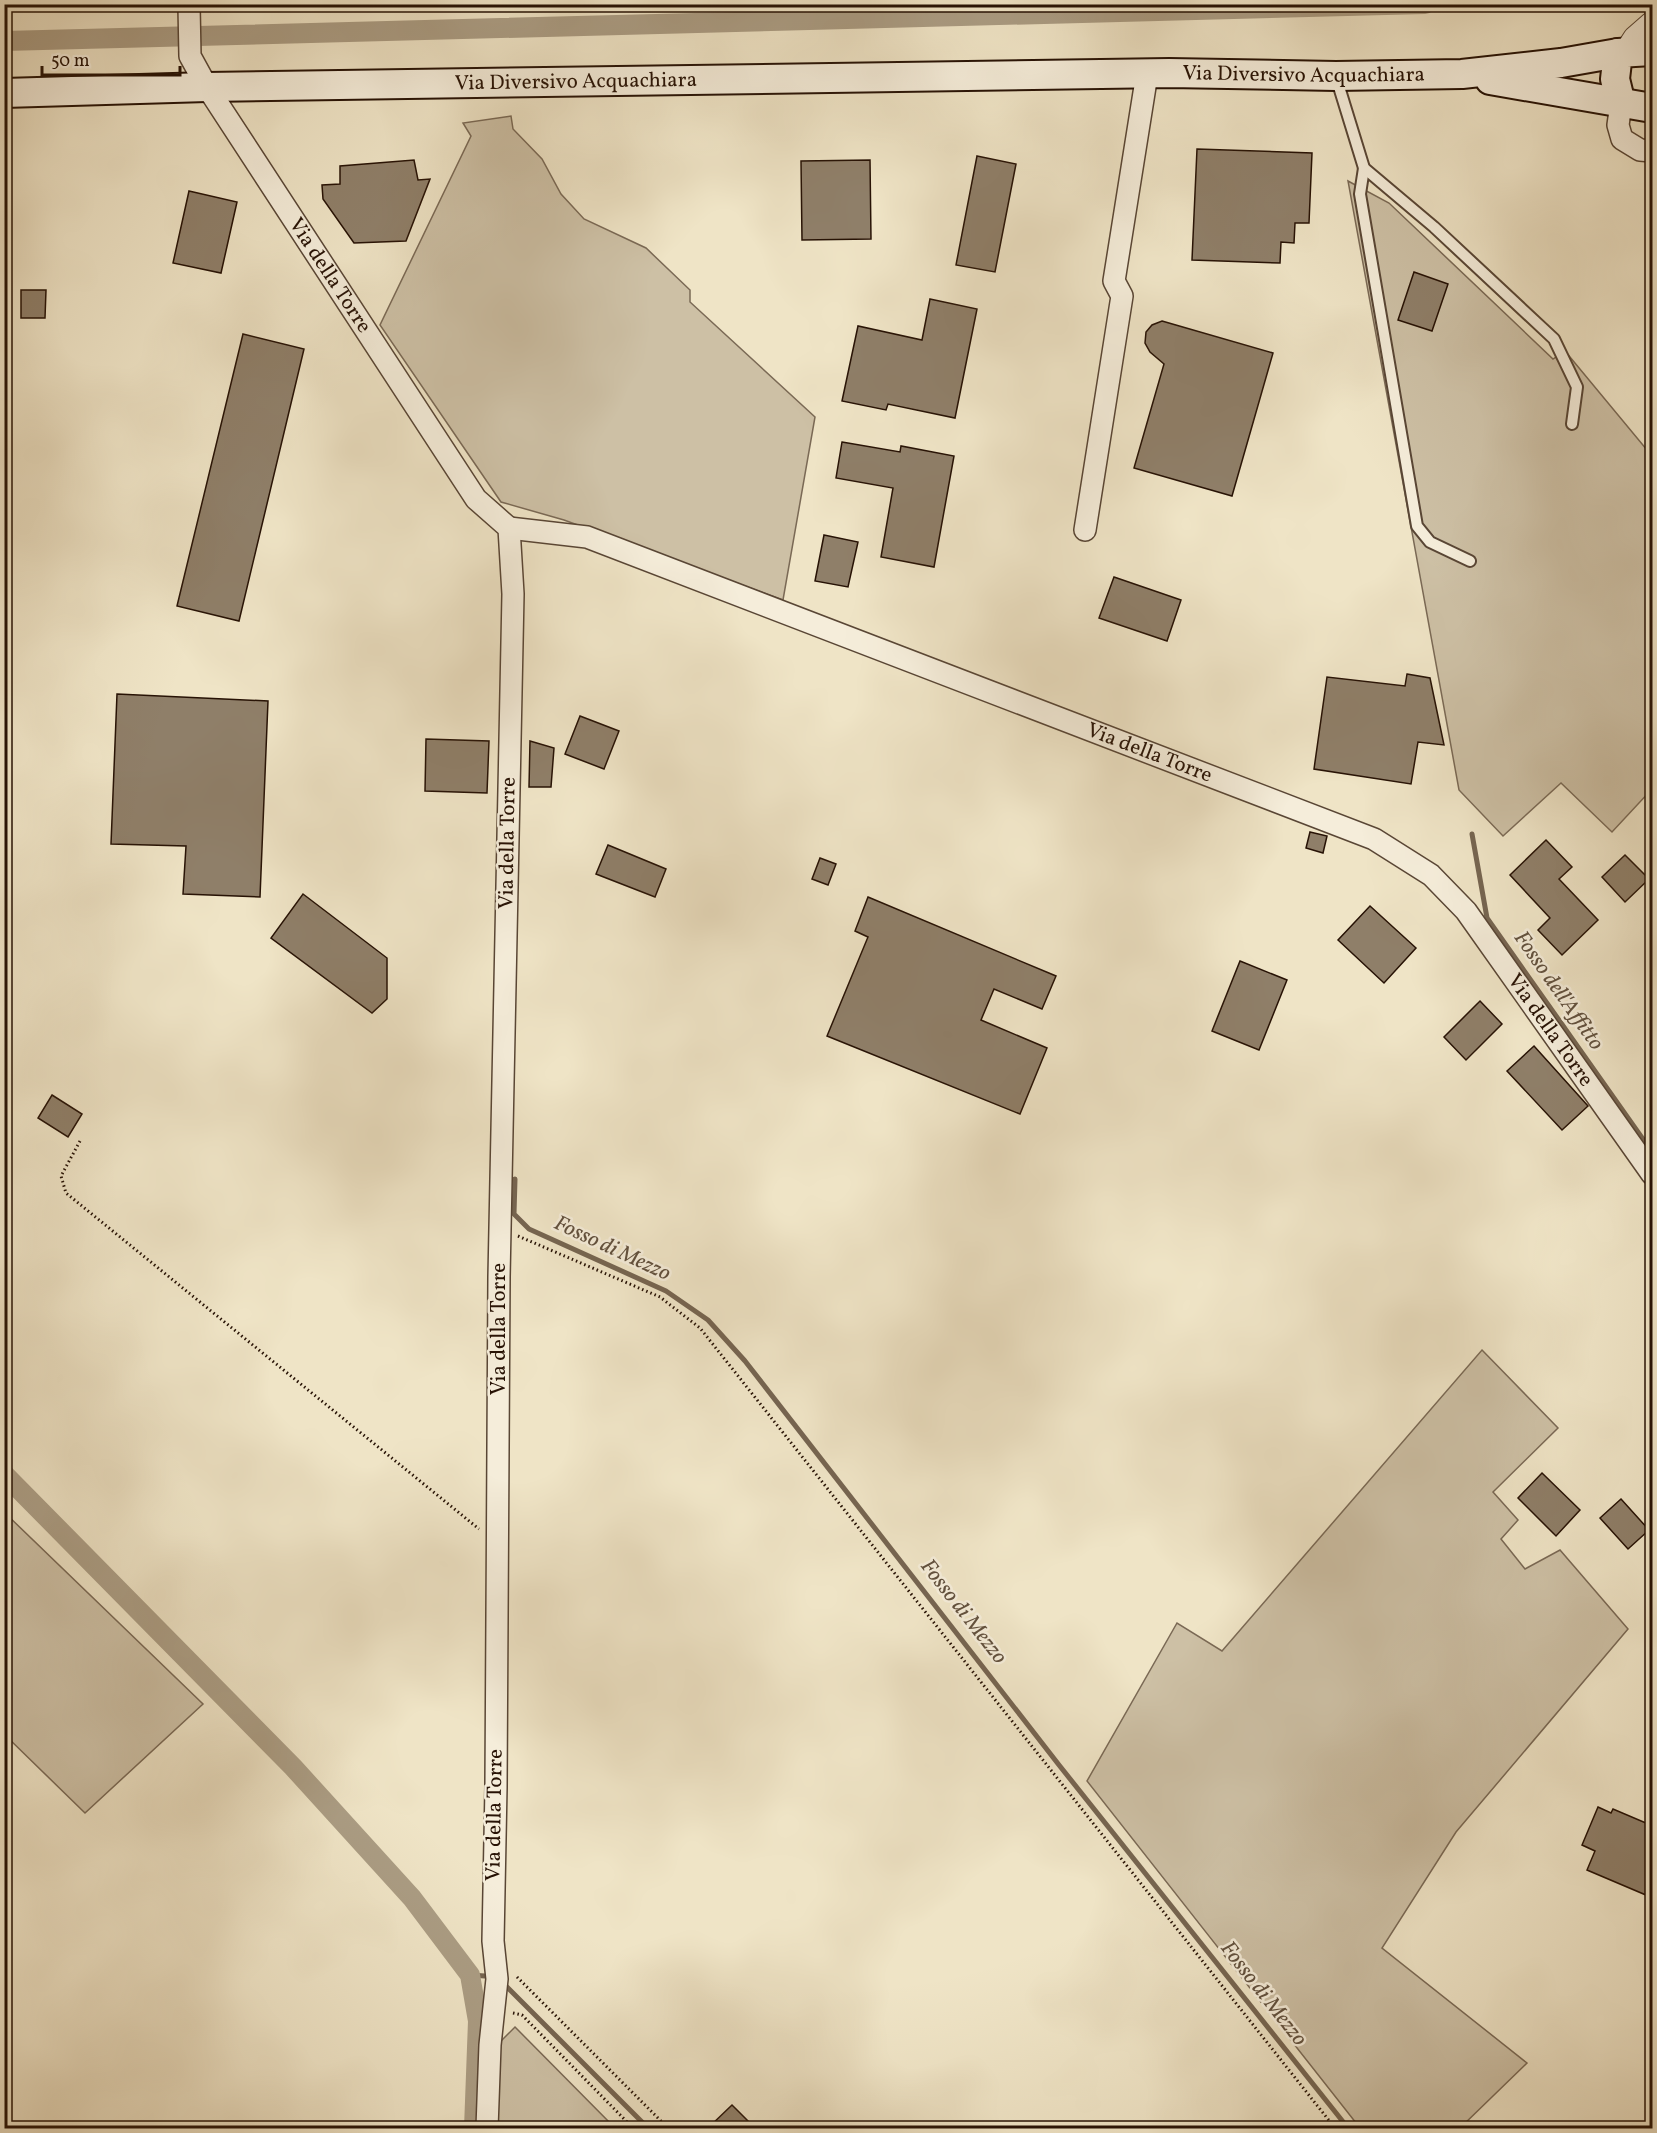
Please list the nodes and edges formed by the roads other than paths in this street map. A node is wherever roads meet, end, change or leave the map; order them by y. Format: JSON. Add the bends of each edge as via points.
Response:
{"nodes":[{"id":1,"x":187,"y":5,"type":"edge"},
{"id":2,"x":1653,"y":25,"type":"edge"},
{"id":3,"x":1633,"y":52,"type":"edge"},
{"id":4,"x":1147,"y":74,"type":"junction"},
{"id":5,"x":1462,"y":74,"type":"junction"},
{"id":6,"x":1336,"y":76,"type":"junction"},
{"id":7,"x":207,"y":87,"type":"junction"},
{"id":8,"x":4,"y":93,"type":"edge"},
{"id":9,"x":1622,"y":104,"type":"junction"},
{"id":10,"x":1653,"y":108,"type":"edge"},
{"id":11,"x":1653,"y":151,"type":"edge"},
{"id":12,"x":1364,"y":168,"type":"junction"},
{"id":13,"x":1572,"y":424,"type":"dead end"},
{"id":14,"x":509,"y":528,"type":"junction"},
{"id":15,"x":1085,"y":530,"type":"dead end"},
{"id":16,"x":1470,"y":561,"type":"dead end"},
{"id":17,"x":1653,"y":1174,"type":"edge"},
{"id":18,"x":487,"y":2128,"type":"edge"}],
"edges":[{"from":1,"to":7,"type":"street","name":"Via della Torre","via":[[190,56]]},
{"from":2,"to":3,"type":"street","via":[[1636,39]]},
{"from":3,"to":5,"type":"main road"},
{"from":3,"to":9,"type":"main road","via":[[1615,79]]},
{"from":4,"to":6,"type":"main road","name":"Via Diversivo Acquachiara"},
{"from":4,"to":7,"type":"main road","name":"Via Diversivo Acquachiara"},
{"from":4,"to":15,"type":"street","via":[[1114,281],[1122,296]]},
{"from":5,"to":6,"type":"main road","name":"Via Diversivo Acquachiara"},
{"from":5,"to":9,"type":"main road"},
{"from":6,"to":12,"type":"lane"},
{"from":7,"to":8,"type":"main road","name":"Via Diversivo Acquachiara"},
{"from":7,"to":14,"type":"street","name":"Via della Torre","via":[[476,499]]},
{"from":9,"to":10,"type":"main road"},
{"from":9,"to":11,"type":"street","via":[[1618,125],[1622,139],[1640,150]]},
{"from":12,"to":13,"type":"lane","via":[[1554,339],[1577,387]]},
{"from":12,"to":16,"type":"lane","via":[[1360,194],[1417,526],[1430,542]]},
{"from":14,"to":17,"type":"street","name":"Via della Torre","via":[[587,537],[1374,839],[1431,875],[1466,911]]},
{"from":14,"to":18,"type":"street","name":"Via della Torre","via":[[513,594],[500,1228],[492,1941],[497,1978]]}]}
